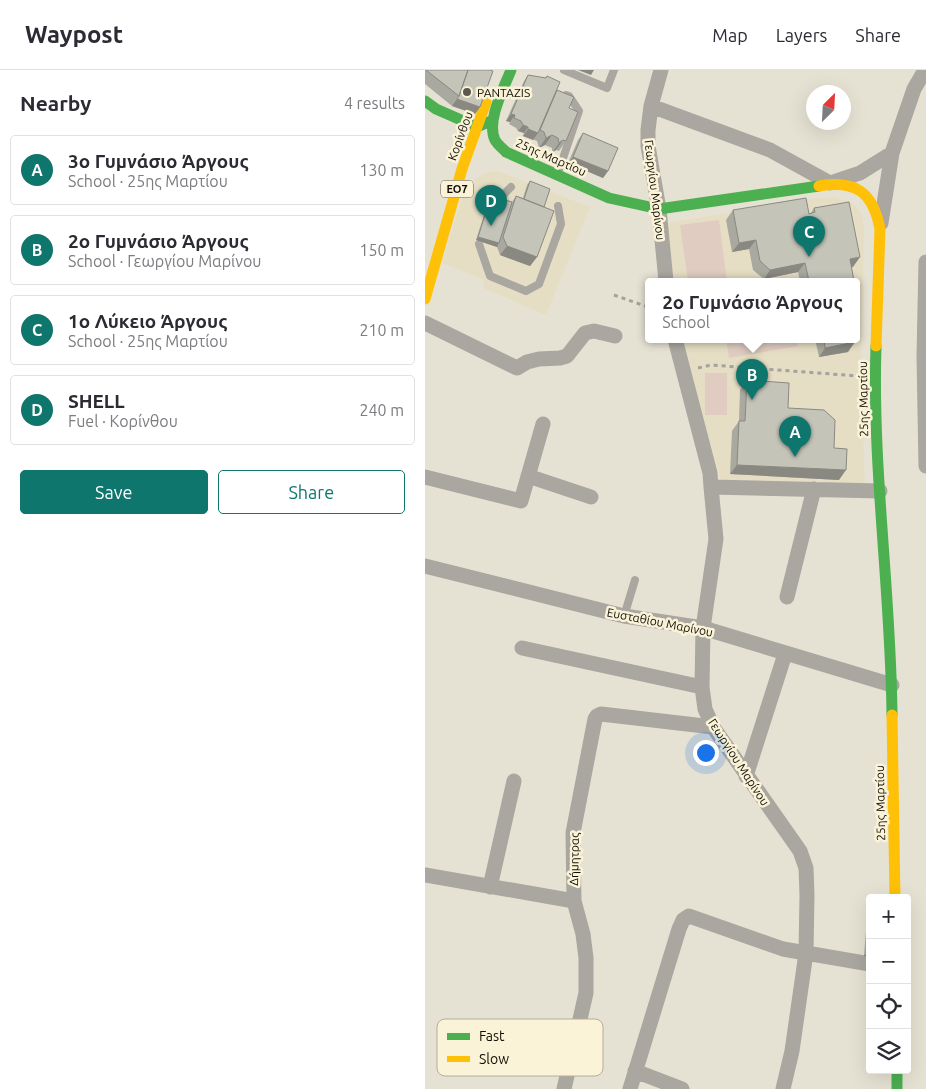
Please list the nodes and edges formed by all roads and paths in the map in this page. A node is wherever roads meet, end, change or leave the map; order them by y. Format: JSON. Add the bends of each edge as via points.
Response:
{"nodes":[{"id":1,"x":512,"y":70,"type":"edge"},
{"id":2,"x":564,"y":70,"type":"edge"},
{"id":3,"x":614,"y":70,"type":"edge"},
{"id":4,"x":661,"y":70,"type":"edge"},
{"id":5,"x":925,"y":70,"type":"edge"},
{"id":6,"x":495,"y":78,"type":"edge"},
{"id":7,"x":559,"y":92,"type":"edge"},
{"id":8,"x":425,"y":101,"type":"edge"},
{"id":9,"x":651,"y":106,"type":"junction"},
{"id":10,"x":493,"y":120,"type":"junction"},
{"id":11,"x":477,"y":128,"type":"junction"},
{"id":12,"x":506,"y":152,"type":"junction"},
{"id":13,"x":892,"y":153,"type":"junction"},
{"id":14,"x":465,"y":162,"type":"junction"},
{"id":15,"x":557,"y":175,"type":"junction"},
{"id":16,"x":830,"y":183,"type":"junction"},
{"id":17,"x":511,"y":187,"type":"dead end"},
{"id":18,"x":558,"y":206,"type":"dead end"},
{"id":19,"x":489,"y":209,"type":"edge"},
{"id":20,"x":659,"y":209,"type":"junction"},
{"id":21,"x":880,"y":229,"type":"junction"},
{"id":22,"x":479,"y":244,"type":"dead end"},
{"id":23,"x":926,"y":262,"type":"edge"},
{"id":24,"x":926,"y":271,"type":"edge"},
{"id":25,"x":666,"y":278,"type":"edge"},
{"id":26,"x":615,"y":295,"type":"dead end"},
{"id":27,"x":425,"y":299,"type":"edge"},
{"id":28,"x":645,"y":306,"type":"edge"},
{"id":29,"x":425,"y":323,"type":"edge"},
{"id":30,"x":615,"y":336,"type":"dead end"},
{"id":31,"x":676,"y":343,"type":"edge"},
{"id":32,"x":683,"y":372,"type":"junction"},
{"id":33,"x":875,"y":377,"type":"junction"},
{"id":34,"x":925,"y":394,"type":"edge"},
{"id":35,"x":543,"y":424,"type":"dead end"},
{"id":36,"x":926,"y":466,"type":"edge"},
{"id":37,"x":528,"y":476,"type":"junction"},
{"id":38,"x":425,"y":478,"type":"edge"},
{"id":39,"x":711,"y":487,"type":"junction"},
{"id":40,"x":814,"y":489,"type":"junction"},
{"id":41,"x":880,"y":491,"type":"junction"},
{"id":42,"x":591,"y":497,"type":"dead end"},
{"id":43,"x":425,"y":566,"type":"edge"},
{"id":44,"x":635,"y":580,"type":"dead end"},
{"id":45,"x":787,"y":597,"type":"dead end"},
{"id":46,"x":624,"y":616,"type":"junction"},
{"id":47,"x":703,"y":628,"type":"junction"},
{"id":48,"x":522,"y":648,"type":"dead end"},
{"id":49,"x":785,"y":654,"type":"junction"},
{"id":50,"x":892,"y":686,"type":"junction"},
{"id":51,"x":702,"y":687,"type":"junction"},
{"id":52,"x":713,"y":727,"type":"junction"},
{"id":53,"x":746,"y":776,"type":"junction"},
{"id":54,"x":514,"y":780,"type":"dead end"},
{"id":55,"x":425,"y":875,"type":"edge"},
{"id":56,"x":490,"y":887,"type":"junction"},
{"id":57,"x":895,"y":894,"type":"edge"},
{"id":58,"x":574,"y":900,"type":"junction"},
{"id":59,"x":806,"y":953,"type":"junction"},
{"id":60,"x":866,"y":963,"type":"edge"},
{"id":61,"x":580,"y":1019,"type":"edge"},
{"id":62,"x":635,"y":1071,"type":"junction"},
{"id":63,"x":897,"y":1074,"type":"edge"},
{"id":64,"x":567,"y":1076,"type":"edge"},
{"id":65,"x":564,"y":1089,"type":"edge"},
{"id":66,"x":630,"y":1089,"type":"edge"},
{"id":67,"x":682,"y":1089,"type":"edge"},
{"id":68,"x":783,"y":1089,"type":"edge"},
{"id":69,"x":897,"y":1089,"type":"edge"}],
"edges":[{"from":1,"to":10,"type":"main road","name":"Κορίνθου"},
{"from":2,"to":3,"type":"lane","via":[[607,88]]},
{"from":4,"to":9,"type":"street","name":"Γεωργίου Μαρίνου"},
{"from":5,"to":13,"type":"street","via":[[914,89]]},
{"from":6,"to":11,"type":"main road","name":"Κορίνθου","number":"ΕΟ7"},
{"from":7,"to":15,"type":"lane","via":[[569,96],[579,111]]},
{"from":8,"to":11,"type":"main road"},
{"from":9,"to":16,"type":"street","via":[[770,150]]},
{"from":9,"to":20,"type":"street","name":"Γεωργίου Μαρίνου","via":[[648,146]]},
{"from":10,"to":11,"type":"main road"},
{"from":10,"to":12,"type":"main road","name":"25ης Μαρτίου","via":[[493,137]]},
{"from":11,"to":14,"type":"main road","name":"Κορίνθου","number":"ΕΟ7"},
{"from":12,"to":14,"type":"main road","via":[[486,154]]},
{"from":12,"to":15,"type":"main road","name":"25ης Μαρτίου"},
{"from":13,"to":16,"type":"street","via":[[861,173]]},
{"from":13,"to":21,"type":"street"},
{"from":14,"to":27,"type":"main road","name":"Κορίνθου","number":"ΕΟ7"},
{"from":15,"to":20,"type":"main road","name":"25ης Μαρτίου","via":[[609,198]]},
{"from":16,"to":20,"type":"main road","name":"25ης Μαρτίου"},
{"from":16,"to":21,"type":"main road","name":"25ης Μαρτίου","via":[[847,184],[871,200]]},
{"from":17,"to":19,"type":"lane"},
{"from":18,"to":22,"type":"lane","via":[[561,224],[539,284],[526,291],[490,276]]},
{"from":20,"to":25,"type":"street","name":"Γεωργίου Μαρίνου"},
{"from":21,"to":33,"type":"main road","name":"25ης Μαρτίου"},
{"from":23,"to":24,"type":"street"},
{"from":24,"to":34,"type":"street"},
{"from":26,"to":28,"type":"path"},
{"from":29,"to":30,"type":"street","via":[[517,368],[533,360],[567,356],[585,333]]},
{"from":31,"to":32,"type":"street","name":"Γεωργίου Μαρίνου"},
{"from":32,"to":33,"type":"path","via":[[711,365]]},
{"from":32,"to":39,"type":"street","name":"Γεωργίου Μαρίνου"},
{"from":33,"to":41,"type":"main road","name":"25ης Μαρτίου"},
{"from":34,"to":36,"type":"street"},
{"from":35,"to":37,"type":"street"},
{"from":37,"to":38,"type":"street","via":[[521,501]]},
{"from":37,"to":42,"type":"street"},
{"from":39,"to":40,"type":"street"},
{"from":39,"to":47,"type":"street","name":"Γεωργίου Μαρίνου","via":[[716,540]]},
{"from":40,"to":41,"type":"street"},
{"from":40,"to":45,"type":"street"},
{"from":41,"to":50,"type":"main road","name":"25ης Μαρτίου"},
{"from":43,"to":46,"type":"street","name":"Ευσταθίου Μαρίνου"},
{"from":44,"to":46,"type":"lane"},
{"from":46,"to":47,"type":"street","name":"Ευσταθίου Μαρίνου"},
{"from":47,"to":49,"type":"street","name":"Ευσταθίου Μαρίνου"},
{"from":47,"to":51,"type":"street","name":"Γεωργίου Μαρίνου"},
{"from":48,"to":51,"type":"street"},
{"from":49,"to":50,"type":"street","name":"Ευσταθίου Μαρίνου"},
{"from":49,"to":53,"type":"street"},
{"from":50,"to":57,"type":"main road","name":"25ης Μαρτίου"},
{"from":51,"to":52,"type":"street","name":"Γεωργίου Μαρίνου","via":[[705,709]]},
{"from":52,"to":53,"type":"street","name":"Γεωργίου Μαρίνου"},
{"from":52,"to":58,"type":"street","name":"Δήμητρας","via":[[597,716],[573,833]]},
{"from":53,"to":59,"type":"street","name":"Γεωργίου Μαρίνου","via":[[799,851],[806,868]]},
{"from":54,"to":56,"type":"street"},
{"from":55,"to":56,"type":"street"},
{"from":56,"to":58,"type":"street"},
{"from":58,"to":61,"type":"street","name":"Δήμητρας","via":[[586,958],[586,993]]},
{"from":59,"to":60,"type":"street"},
{"from":59,"to":62,"type":"street","via":[[783,949],[689,916],[683,920]]},
{"from":59,"to":68,"type":"street","name":"Γεωργίου Μαρίνου","via":[[792,1051]]},
{"from":62,"to":66,"type":"street"},
{"from":62,"to":67,"type":"street"},
{"from":63,"to":69,"type":"main road"},
{"from":64,"to":65,"type":"street","name":"Δήμητρας"}]}
